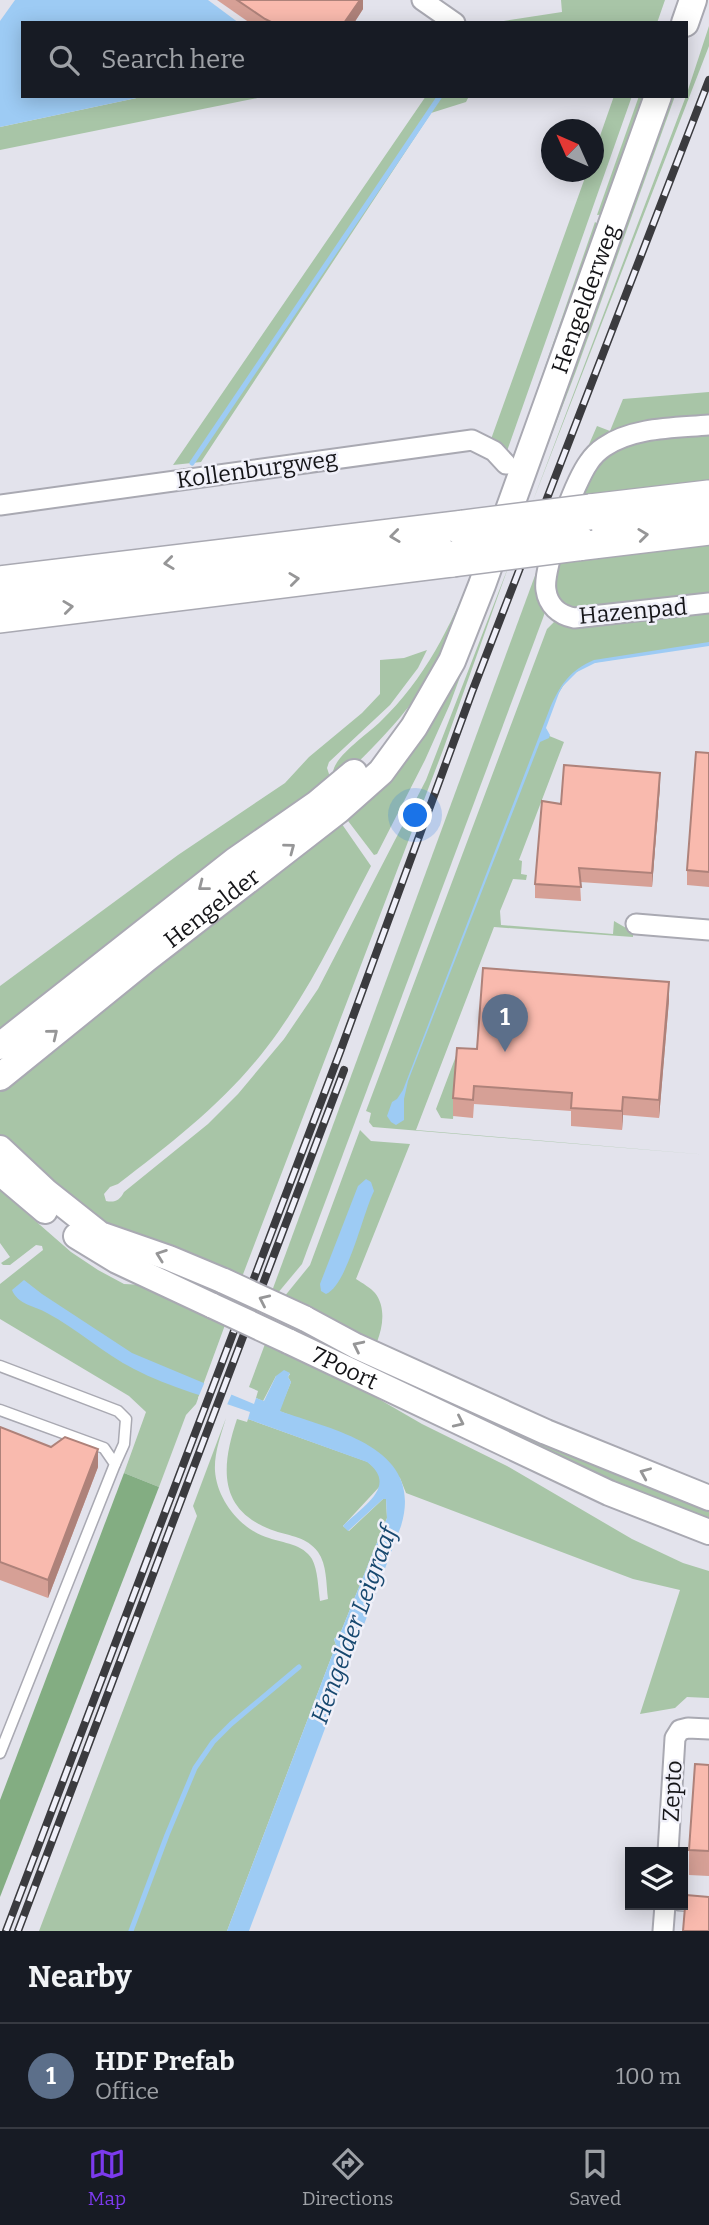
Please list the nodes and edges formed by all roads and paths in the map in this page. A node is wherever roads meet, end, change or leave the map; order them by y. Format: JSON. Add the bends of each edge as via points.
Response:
{"nodes":[{"id":1,"x":422,"y":0,"type":"edge"},
{"id":2,"x":693,"y":0,"type":"edge"},
{"id":3,"x":452,"y":21,"type":"edge"},
{"id":4,"x":686,"y":21,"type":"edge"},
{"id":5,"x":657,"y":98,"type":"edge"},
{"id":6,"x":709,"y":425,"type":"edge"},
{"id":7,"x":506,"y":464,"type":"dead end"},
{"id":8,"x":709,"y":498,"type":"edge"},
{"id":9,"x":511,"y":502,"type":"joint"},
{"id":10,"x":0,"y":505,"type":"edge"},
{"id":11,"x":580,"y":517,"type":"junction"},
{"id":12,"x":709,"y":527,"type":"edge"},
{"id":13,"x":458,"y":543,"type":"junction"},
{"id":14,"x":0,"y":584,"type":"edge"},
{"id":15,"x":709,"y":603,"type":"edge"},
{"id":16,"x":0,"y":615,"type":"edge"},
{"id":17,"x":414,"y":727,"type":"junction"},
{"id":18,"x":636,"y":924,"type":"dead end"},
{"id":19,"x":709,"y":930,"type":"edge"},
{"id":20,"x":0,"y":1046,"type":"edge"},
{"id":21,"x":0,"y":1077,"type":"edge"},
{"id":22,"x":0,"y":1148,"type":"edge"},
{"id":23,"x":0,"y":1173,"type":"edge"},
{"id":24,"x":0,"y":1366,"type":"edge"},
{"id":25,"x":0,"y":1410,"type":"edge"},
{"id":26,"x":115,"y":1464,"type":"junction"},
{"id":27,"x":709,"y":1498,"type":"edge"},
{"id":28,"x":709,"y":1532,"type":"edge"},
{"id":29,"x":709,"y":1729,"type":"edge"},
{"id":30,"x":0,"y":1753,"type":"edge"},
{"id":31,"x":668,"y":1847,"type":"edge"},
{"id":32,"x":688,"y":1906,"type":"edge"},
{"id":33,"x":709,"y":1907,"type":"edge"},
{"id":34,"x":665,"y":1910,"type":"edge"},
{"id":35,"x":663,"y":1931,"type":"edge"}],
"edges":[{"from":1,"to":3,"type":"street"},
{"from":2,"to":4,"type":"main road"},
{"from":5,"to":9,"type":"main road","name":"Hengelderweg"},
{"from":6,"to":11,"type":"street","via":[[641,433],[597,453],[587,464]]},
{"from":7,"to":10,"type":"street","name":"Kollenburgweg","via":[[494,451],[472,440]]},
{"from":8,"to":11,"type":"highway"},
{"from":9,"to":17,"type":"main road","name":"Hengelder","via":[[452,660]]},
{"from":11,"to":12,"type":"highway","one_way":true},
{"from":11,"to":13,"type":"highway","bridge":true},
{"from":11,"to":15,"type":"street","name":"Hazenpad","via":[[548,562],[548,599],[560,614],[582,619]]},
{"from":13,"to":14,"type":"highway","one_way":true},
{"from":16,"to":13,"type":"highway","one_way":true},
{"from":17,"to":20,"type":"main road","name":"Hengelder","one_way":true},
{"from":21,"to":17,"type":"main road","name":"Hengelder","one_way":true,"via":[[337,811],[382,772]]},
{"from":18,"to":19,"type":"street"},
{"from":27,"to":22,"type":"street","name":"7Poort","one_way":true,"bridge":true,"via":[[546,1432],[224,1281],[100,1234]]},
{"from":23,"to":28,"type":"street","name":"7Poort","one_way":true,"bridge":true,"via":[[102,1254],[609,1493]]},
{"from":24,"to":26,"type":"lane","via":[[118,1411],[126,1419],[124,1444]]},
{"from":25,"to":26,"type":"lane","via":[[104,1448]]},
{"from":26,"to":30,"type":"lane"},
{"from":29,"to":31,"type":"street","name":"Zepto","via":[[680,1730],[675,1738]]},
{"from":32,"to":33,"type":"lane"},
{"from":34,"to":35,"type":"street"}]}
